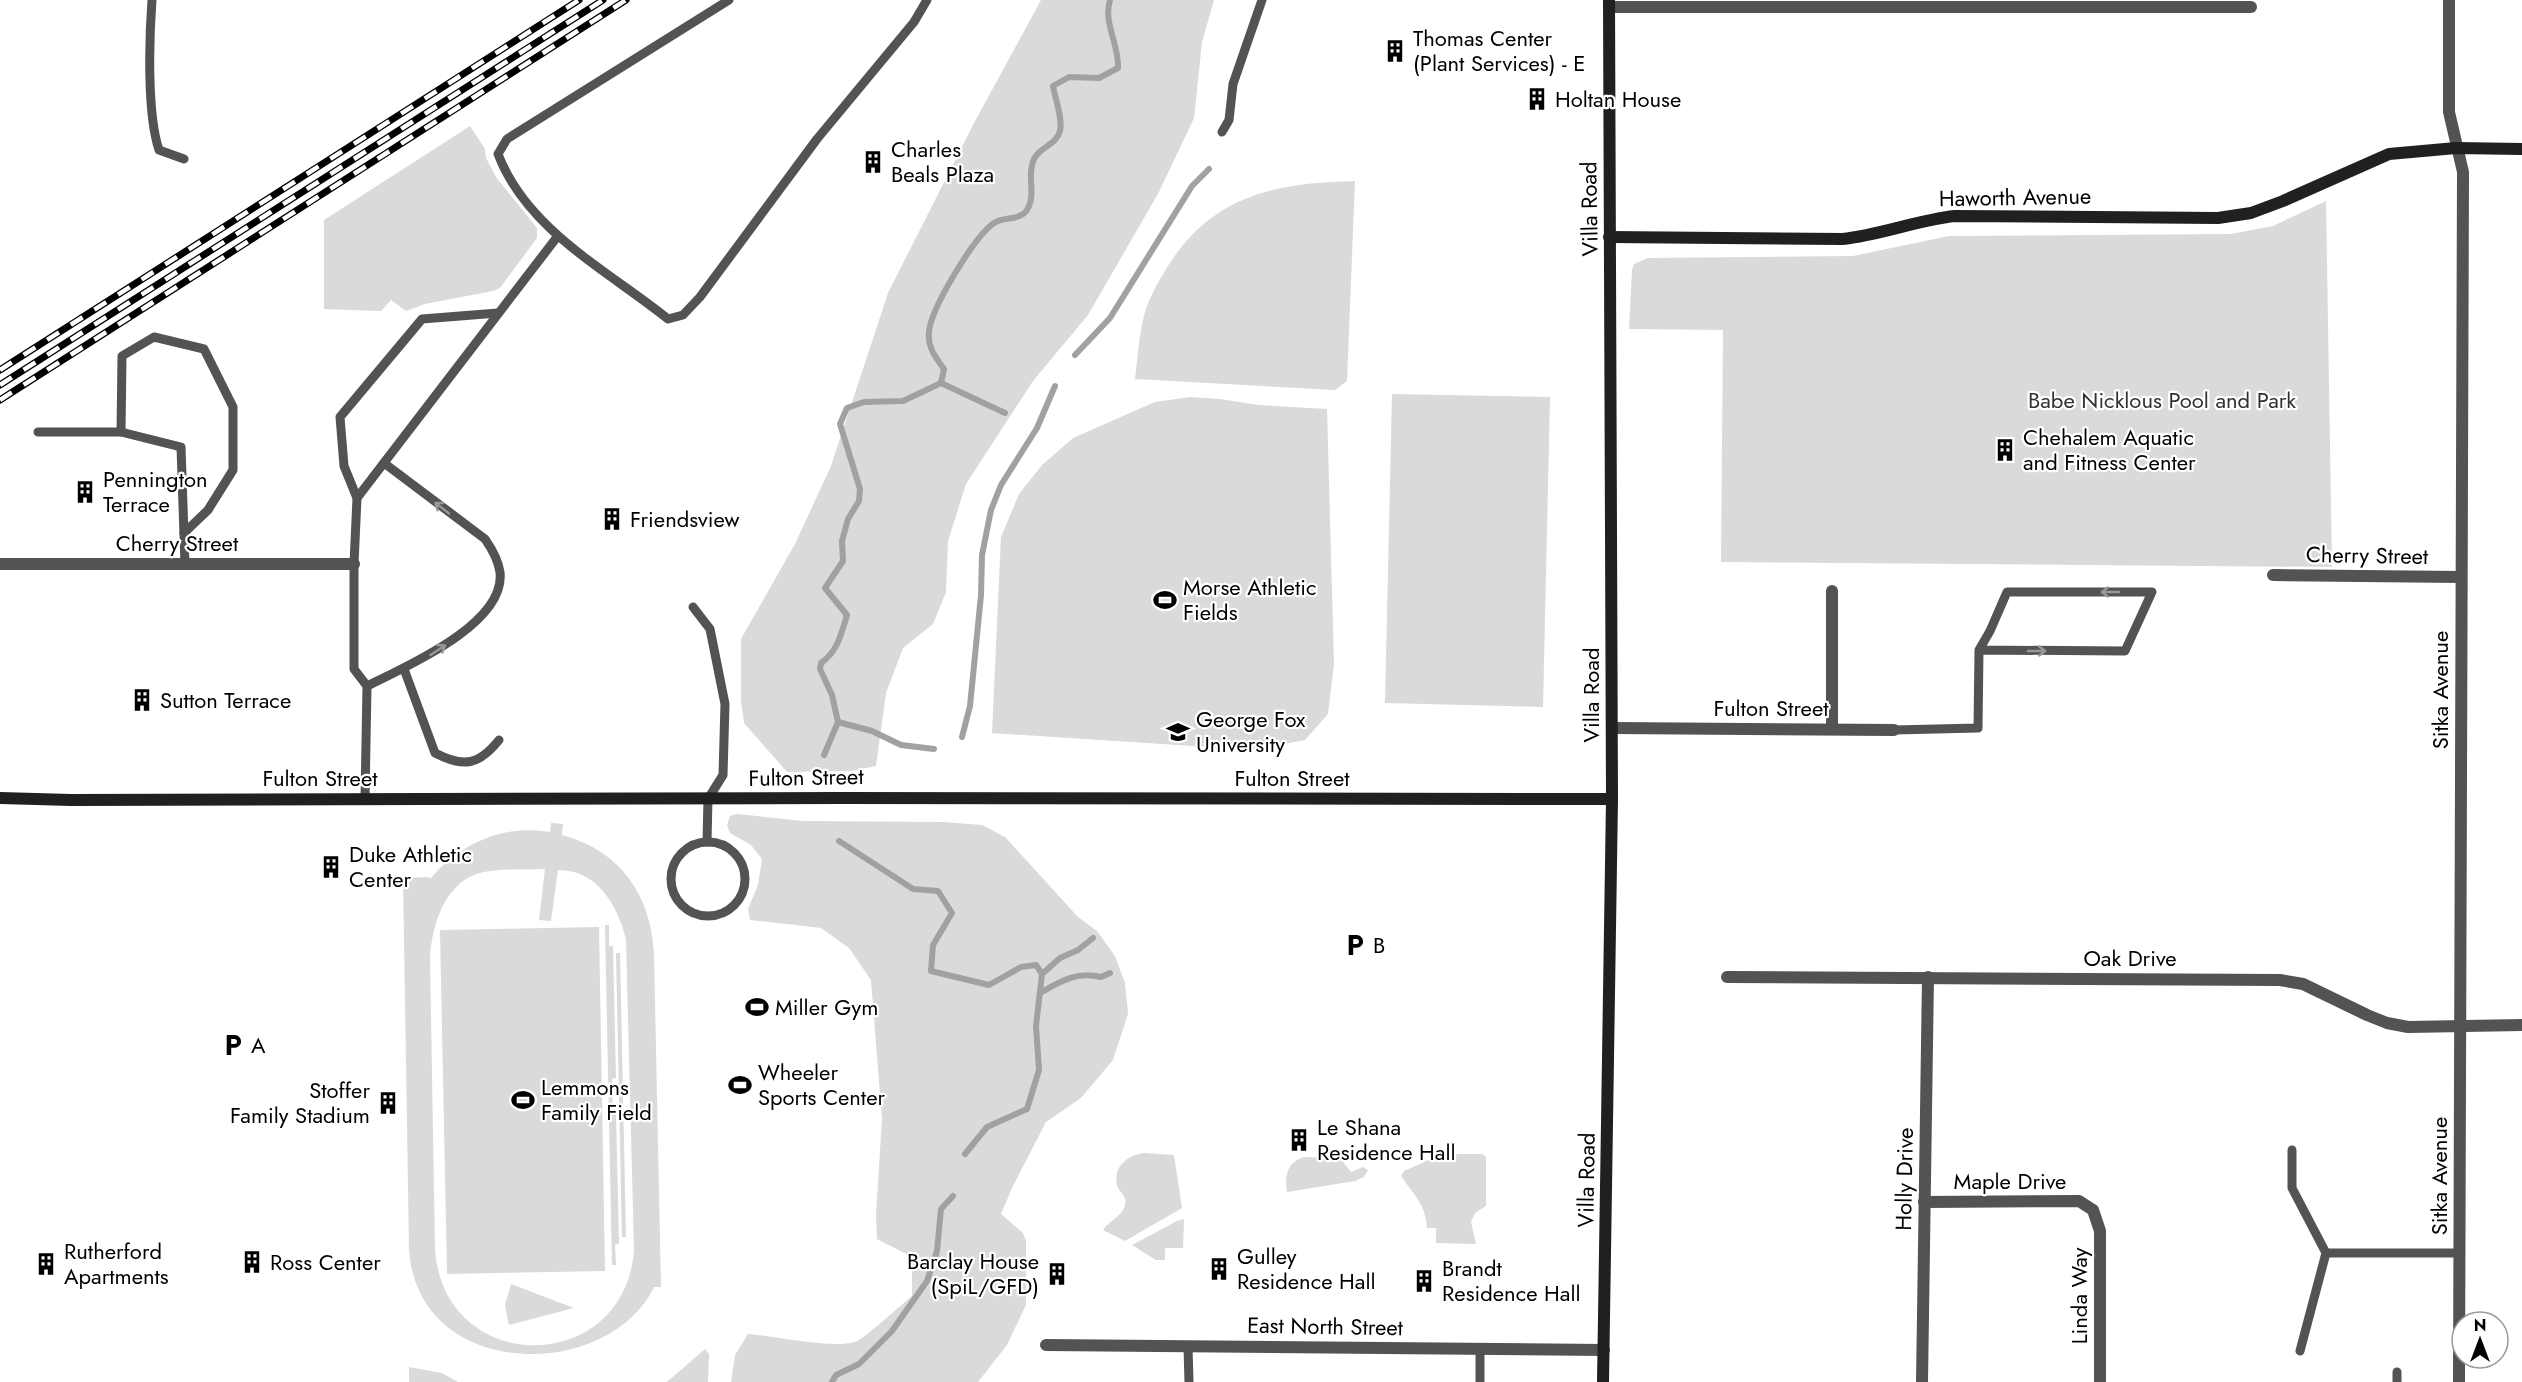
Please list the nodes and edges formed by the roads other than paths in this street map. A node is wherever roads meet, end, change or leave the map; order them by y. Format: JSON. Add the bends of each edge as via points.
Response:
{"nodes":[{"id":1,"x":152,"y":0,"type":"edge"},
{"id":2,"x":729,"y":0,"type":"edge"},
{"id":3,"x":927,"y":0,"type":"edge"},
{"id":4,"x":1262,"y":0,"type":"edge"},
{"id":5,"x":2449,"y":0,"type":"edge"},
{"id":6,"x":1609,"y":3,"type":"edge"},
{"id":7,"x":2251,"y":7,"type":"dead end"},
{"id":8,"x":1222,"y":132,"type":"dead end"},
{"id":9,"x":2456,"y":148,"type":"junction"},
{"id":10,"x":2522,"y":149,"type":"edge"},
{"id":11,"x":184,"y":159,"type":"dead end"},
{"id":12,"x":557,"y":237,"type":"junction"},
{"id":13,"x":1609,"y":237,"type":"junction"},
{"id":14,"x":498,"y":313,"type":"junction"},
{"id":15,"x":38,"y":432,"type":"dead end"},
{"id":16,"x":121,"y":432,"type":"junction"},
{"id":17,"x":384,"y":463,"type":"junction"},
{"id":18,"x":357,"y":498,"type":"junction"},
{"id":19,"x":184,"y":533,"type":"junction"},
{"id":20,"x":0,"y":564,"type":"edge"},
{"id":21,"x":185,"y":564,"type":"junction"},
{"id":22,"x":354,"y":564,"type":"junction"},
{"id":23,"x":2273,"y":575,"type":"dead end"},
{"id":24,"x":2461,"y":578,"type":"junction"},
{"id":25,"x":1833,"y":591,"type":"dead end"},
{"id":26,"x":693,"y":607,"type":"dead end"},
{"id":27,"x":1978,"y":650,"type":"junction"},
{"id":28,"x":404,"y":669,"type":"junction"},
{"id":29,"x":367,"y":686,"type":"junction"},
{"id":30,"x":1612,"y":728,"type":"junction"},
{"id":31,"x":1833,"y":729,"type":"junction"},
{"id":32,"x":1894,"y":730,"type":"joint"},
{"id":33,"x":499,"y":740,"type":"dead end"},
{"id":34,"x":0,"y":798,"type":"edge"},
{"id":35,"x":365,"y":799,"type":"junction"},
{"id":36,"x":708,"y":799,"type":"junction"},
{"id":37,"x":1612,"y":799,"type":"junction"},
{"id":38,"x":708,"y":842,"type":"junction"},
{"id":39,"x":1727,"y":977,"type":"dead end"},
{"id":40,"x":1928,"y":977,"type":"junction"},
{"id":41,"x":2461,"y":1025,"type":"junction"},
{"id":42,"x":2522,"y":1025,"type":"edge"},
{"id":43,"x":2292,"y":1150,"type":"dead end"},
{"id":44,"x":1924,"y":1202,"type":"junction"},
{"id":45,"x":2093,"y":1210,"type":"joint"},
{"id":46,"x":2326,"y":1252,"type":"junction"},
{"id":47,"x":2460,"y":1253,"type":"junction"},
{"id":48,"x":1046,"y":1345,"type":"dead end"},
{"id":49,"x":1188,"y":1346,"type":"junction"},
{"id":50,"x":1480,"y":1349,"type":"junction"},
{"id":51,"x":1604,"y":1350,"type":"junction"},
{"id":52,"x":2300,"y":1352,"type":"dead end"},
{"id":53,"x":1189,"y":1382,"type":"edge"},
{"id":54,"x":1480,"y":1382,"type":"edge"},
{"id":55,"x":1603,"y":1382,"type":"edge"},
{"id":56,"x":1922,"y":1382,"type":"edge"},
{"id":57,"x":2100,"y":1382,"type":"edge"},
{"id":58,"x":2459,"y":1382,"type":"edge"}],
"edges":[{"from":1,"to":11,"type":"lane","via":[[154,134],[159,150]]},
{"from":2,"to":12,"type":"lane","via":[[507,139],[498,154],[507,178]]},
{"from":3,"to":12,"type":"lane","via":[[914,22],[817,139],[683,315],[668,319]]},
{"from":4,"to":8,"type":"lane","via":[[1233,84],[1229,120]]},
{"from":5,"to":9,"type":"street","name":"Sitka Avenue","via":[[2449,112]]},
{"from":6,"to":7,"type":"street"},
{"from":6,"to":13,"type":"street","name":"Villa Road"},
{"from":9,"to":10,"type":"street","name":"Haworth Avenue"},
{"from":9,"to":13,"type":"street","name":"Haworth Avenue","via":[[2389,154],[2251,213],[2218,218],[1955,216],[1928,219],[1868,237],[1842,239]]},
{"from":9,"to":24,"type":"street","name":"Sitka Avenue","via":[[2463,172]]},
{"from":12,"to":14,"type":"lane"},
{"from":13,"to":30,"type":"street","name":"Villa Road"},
{"from":14,"to":17,"type":"lane"},
{"from":14,"to":18,"type":"lane","via":[[422,319],[340,417],[344,466]]},
{"from":15,"to":16,"type":"lane"},
{"from":16,"to":19,"type":"lane","via":[[181,447]]},
{"from":16,"to":19,"type":"lane","via":[[122,356],[154,337],[204,349],[232,407],[233,470],[208,510]]},
{"from":17,"to":18,"type":"lane"},
{"from":28,"to":17,"type":"lane","one_way":true,"via":[[453,640],[476,621],[494,601],[500,573],[495,554],[485,539]]},
{"from":18,"to":22,"type":"lane"},
{"from":19,"to":21,"type":"lane"},
{"from":20,"to":21,"type":"street","name":"Cherry Street"},
{"from":21,"to":22,"type":"street","name":"Cherry Street"},
{"from":22,"to":29,"type":"lane","via":[[354,669]]},
{"from":23,"to":24,"type":"street","name":"Cherry Street"},
{"from":24,"to":41,"type":"street","name":"Sitka Avenue"},
{"from":25,"to":31,"type":"street"},
{"from":26,"to":36,"type":"lane","via":[[710,629],[725,704],[723,775]]},
{"from":27,"to":27,"type":"lane","one_way":true,"via":[[2124,651],[2152,592],[2007,592]]},
{"from":27,"to":32,"type":"lane","via":[[1978,728]]},
{"from":28,"to":29,"type":"lane"},
{"from":28,"to":33,"type":"lane","via":[[435,753],[458,762],[471,761],[486,756]]},
{"from":29,"to":35,"type":"lane"},
{"from":30,"to":31,"type":"street","name":"Fulton Street"},
{"from":30,"to":37,"type":"street","name":"Villa Road"},
{"from":31,"to":32,"type":"street","name":"Fulton Street"},
{"from":34,"to":35,"type":"street","name":"Fulton Street"},
{"from":35,"to":36,"type":"street","name":"Fulton Street"},
{"from":36,"to":37,"type":"street","name":"Fulton Street"},
{"from":36,"to":38,"type":"lane"},
{"from":37,"to":51,"type":"street","name":"Villa Road"},
{"from":38,"to":38,"type":"lane","via":[[681,853],[671,880],[683,906],[709,916],[723,913],[735,904],[746,878],[734,852],[722,844]]},
{"from":39,"to":40,"type":"street","name":"Oak Drive"},
{"from":40,"to":41,"type":"street","name":"Oak Drive","via":[[2280,980],[2303,984],[2387,1023],[2408,1027]]},
{"from":40,"to":44,"type":"street","name":"Holly Drive"},
{"from":41,"to":42,"type":"street","name":"Oak Drive"},
{"from":41,"to":47,"type":"street","name":"Sitka Avenue"},
{"from":43,"to":46,"type":"lane","via":[[2292,1188]]},
{"from":44,"to":45,"type":"street","name":"Maple Drive","via":[[2079,1201]]},
{"from":44,"to":56,"type":"street","name":"Holly Drive"},
{"from":45,"to":57,"type":"street","name":"Linda Way","via":[[2100,1231]]},
{"from":46,"to":47,"type":"lane"},
{"from":46,"to":52,"type":"lane"},
{"from":47,"to":58,"type":"street","name":"Sitka Avenue"},
{"from":48,"to":49,"type":"street","name":"East North Street"},
{"from":49,"to":50,"type":"street","name":"East North Street"},
{"from":49,"to":53,"type":"lane"},
{"from":50,"to":51,"type":"street","name":"East North Street"},
{"from":50,"to":54,"type":"lane"},
{"from":51,"to":55,"type":"street","name":"Villa Road"}]}
